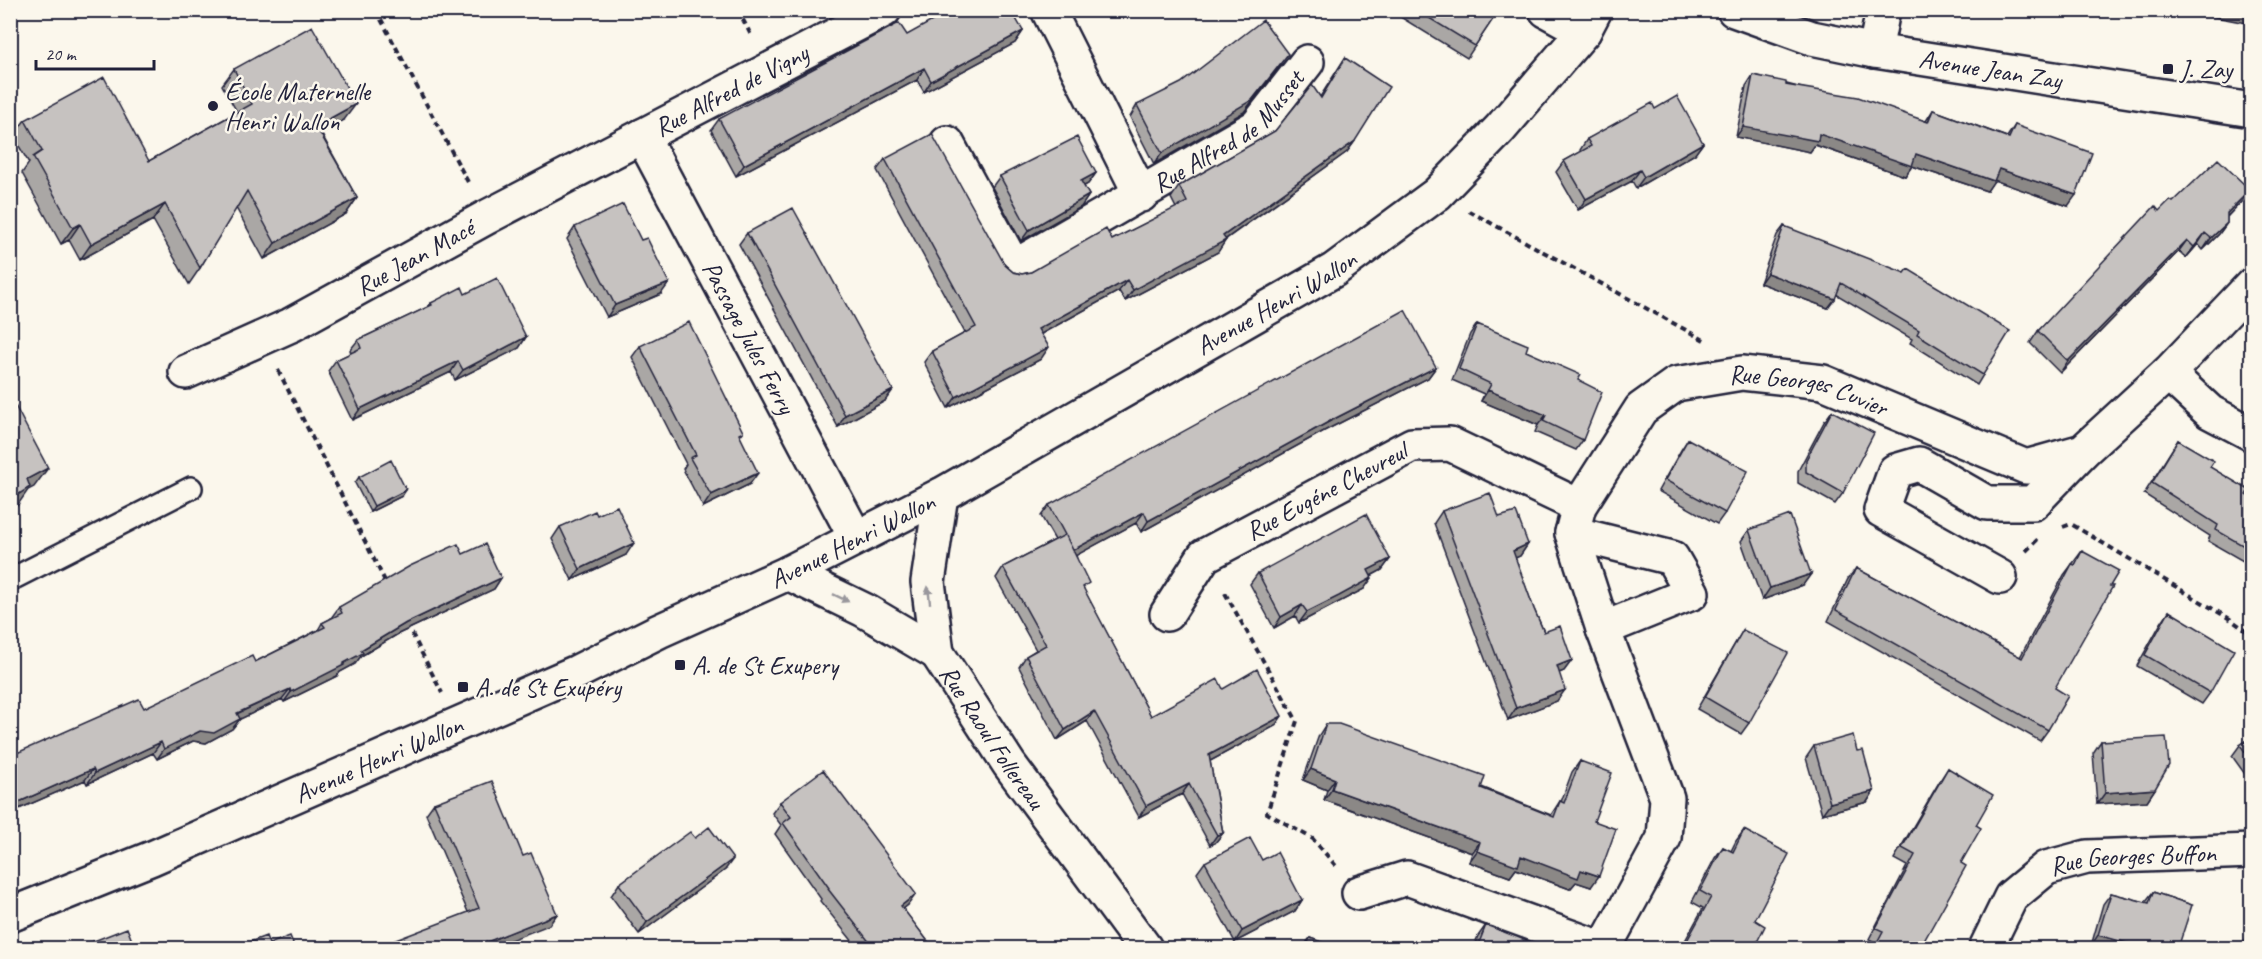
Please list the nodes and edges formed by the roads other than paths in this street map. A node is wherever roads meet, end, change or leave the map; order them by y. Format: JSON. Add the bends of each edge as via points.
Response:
{"nodes":[{"id":1,"x":884,"y":10,"type":"edge"},
{"id":2,"x":1048,"y":10,"type":"edge"},
{"id":3,"x":1546,"y":10,"type":"edge"},
{"id":4,"x":1734,"y":10,"type":"edge"},
{"id":5,"x":1882,"y":10,"type":"edge"},
{"id":6,"x":1589,"y":21,"type":"edge"},
{"id":7,"x":1875,"y":51,"type":"junction"},
{"id":8,"x":1307,"y":62,"type":"dead end"},
{"id":9,"x":2252,"y":110,"type":"edge"},
{"id":10,"x":642,"y":136,"type":"junction"},
{"id":11,"x":947,"y":143,"type":"dead end"},
{"id":12,"x":1142,"y":195,"type":"junction"},
{"id":13,"x":2252,"y":285,"type":"edge"},
{"id":14,"x":186,"y":372,"type":"dead end"},
{"id":15,"x":2168,"y":373,"type":"junction"},
{"id":16,"x":2252,"y":434,"type":"edge"},
{"id":17,"x":2083,"y":451,"type":"junction"},
{"id":18,"x":191,"y":488,"type":"dead end"},
{"id":19,"x":941,"y":495,"type":"junction"},
{"id":20,"x":1576,"y":520,"type":"junction"},
{"id":21,"x":856,"y":538,"type":"junction"},
{"id":22,"x":789,"y":573,"type":"junction"},
{"id":23,"x":2000,"y":577,"type":"road end"},
{"id":24,"x":10,"y":580,"type":"edge"},
{"id":25,"x":1167,"y":614,"type":"dead end"},
{"id":26,"x":1603,"y":629,"type":"junction"},
{"id":27,"x":937,"y":653,"type":"junction"},
{"id":28,"x":2251,"y":851,"type":"edge"},
{"id":29,"x":1359,"y":893,"type":"road end"},
{"id":30,"x":10,"y":915,"type":"edge"},
{"id":31,"x":1145,"y":948,"type":"edge"},
{"id":32,"x":1603,"y":948,"type":"edge"},
{"id":33,"x":1986,"y":948,"type":"edge"}],
"edges":[{"from":1,"to":10,"type":"street","name":"Rue Alfred de Vigny"},
{"from":2,"to":12,"type":"street","name":"Rue Alfred de Musset"},
{"from":3,"to":6,"type":"street"},
{"from":4,"to":7,"type":"street","name":"Avenue Jean Zay","via":[[1812,38]]},
{"from":5,"to":7,"type":"street"},
{"from":6,"to":19,"type":"street","name":"Avenue Henri Wallon","via":[[1500,129],[1437,194],[1334,270]]},
{"from":7,"to":9,"type":"street","name":"Avenue Jean Zay"},
{"from":8,"to":12,"type":"street","name":"Rue Alfred de Musset","via":[[1257,126]]},
{"from":10,"to":14,"type":"street","name":"Rue Jean Macé","via":[[261,338]]},
{"from":10,"to":21,"type":"street","name":"Passage Jules Ferry"},
{"from":11,"to":12,"type":"street","name":"Rue Alfred de Musset","via":[[1014,267]]},
{"from":13,"to":15,"type":"street","name":"Rue Georges Cuvier"},
{"from":15,"to":16,"type":"street","via":[[2210,412]]},
{"from":15,"to":17,"type":"street","name":"Rue Georges Cuvier"},
{"from":17,"to":20,"type":"street","name":"Rue Georges Cuvier","via":[[2026,467],[1823,382],[1742,373],[1676,384],[1641,409]]},
{"from":17,"to":23,"type":"street","name":"Rue Georges Cuvier","via":[[2033,503],[1987,503],[1919,464],[1895,471],[1881,510]]},
{"from":18,"to":24,"type":"lane"},
{"from":19,"to":21,"type":"street","name":"Avenue Henri Wallon"},
{"from":27,"to":19,"type":"street","name":"Rue Raoul Follereau","one_way":true,"via":[[928,582]]},
{"from":20,"to":25,"type":"street","name":"Rue Eugéne Chevreul","via":[[1450,444],[1412,445],[1204,556]]},
{"from":20,"to":26,"type":"street"},
{"from":20,"to":26,"type":"street","name":"Rue Eugéne Chevreul","via":[[1672,558],[1692,593]]},
{"from":21,"to":22,"type":"street","name":"Avenue Henri Wallon"},
{"from":22,"to":27,"type":"street","one_way":true,"via":[[864,610]]},
{"from":22,"to":30,"type":"street","name":"Avenue Henri Wallon","via":[[577,672],[152,858]]},
{"from":26,"to":32,"type":"street","via":[[1667,798],[1664,838]]},
{"from":27,"to":31,"type":"street","name":"Rue Raoul Follereau","via":[[1010,764]]},
{"from":28,"to":33,"type":"street","name":"Rue Georges Buffon","via":[[2087,857],[2046,868],[2011,897]]},
{"from":29,"to":32,"type":"street","via":[[1407,878]]}]}
